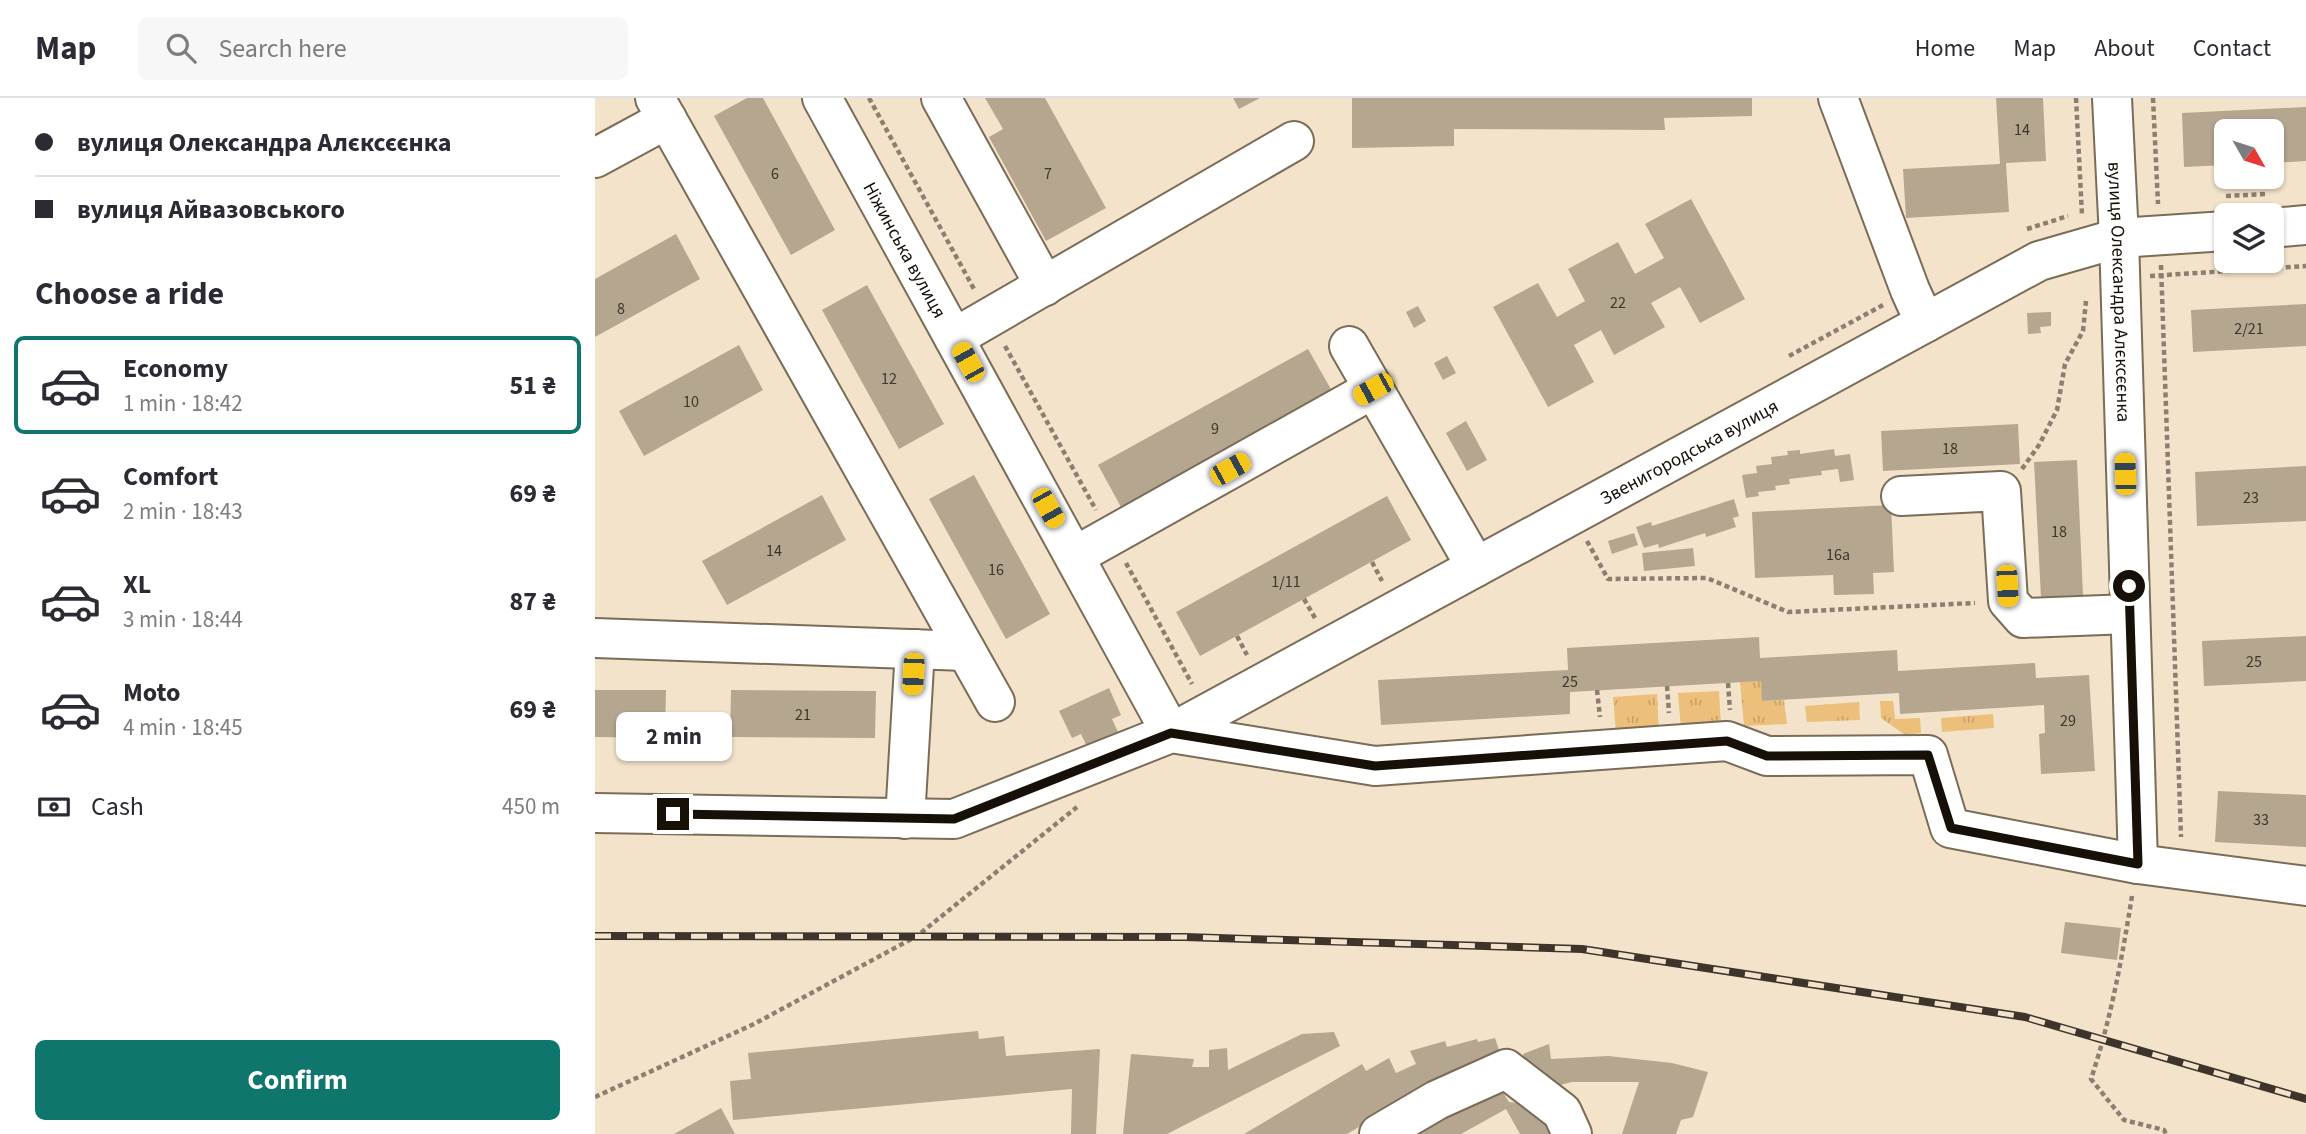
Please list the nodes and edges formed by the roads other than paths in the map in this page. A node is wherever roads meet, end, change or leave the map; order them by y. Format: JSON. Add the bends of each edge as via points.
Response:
{"nodes":[{"id":1,"x":822,"y":98,"type":"edge"},
{"id":2,"x":941,"y":98,"type":"edge"},
{"id":3,"x":1838,"y":98,"type":"edge"},
{"id":4,"x":2112,"y":98,"type":"edge"},
{"id":5,"x":661,"y":109,"type":"edge"},
{"id":6,"x":1294,"y":141,"type":"dead end"},
{"id":7,"x":595,"y":158,"type":"edge"},
{"id":8,"x":2306,"y":225,"type":"edge"},
{"id":9,"x":2284,"y":227,"type":"edge"},
{"id":10,"x":2214,"y":232,"type":"edge"},
{"id":11,"x":2119,"y":238,"type":"junction"},
{"id":12,"x":1045,"y":286,"type":"junction"},
{"id":13,"x":1926,"y":323,"type":"junction"},
{"id":14,"x":954,"y":338,"type":"junction"},
{"id":15,"x":1349,"y":346,"type":"dead end"},
{"id":16,"x":1373,"y":389,"type":"junction"},
{"id":17,"x":1901,"y":496,"type":"dead end"},
{"id":18,"x":1075,"y":556,"type":"junction"},
{"id":19,"x":1476,"y":567,"type":"junction"},
{"id":20,"x":2130,"y":614,"type":"junction"},
{"id":21,"x":595,"y":638,"type":"edge"},
{"id":22,"x":915,"y":649,"type":"junction"},
{"id":23,"x":966,"y":651,"type":"junction"},
{"id":24,"x":995,"y":702,"type":"dead end"},
{"id":25,"x":1171,"y":733,"type":"junction"},
{"id":26,"x":595,"y":813,"type":"edge"},
{"id":27,"x":905,"y":819,"type":"junction"},
{"id":28,"x":2138,"y":864,"type":"junction"},
{"id":29,"x":2306,"y":886,"type":"edge"},
{"id":30,"x":1379,"y":1134,"type":"edge"},
{"id":31,"x":1572,"y":1134,"type":"edge"}],
"edges":[{"from":1,"to":14,"type":"street","name":"Ніжинська вулиця"},
{"from":2,"to":12,"type":"street"},
{"from":3,"to":13,"type":"street"},
{"from":4,"to":11,"type":"street","name":"вулиця Олександра Алєксєєнка"},
{"from":5,"to":7,"type":"street"},
{"from":5,"to":23,"type":"street"},
{"from":6,"to":12,"type":"street"},
{"from":8,"to":9,"type":"street"},
{"from":10,"to":11,"type":"street","name":"Звенигородська вулиця"},
{"from":11,"to":13,"type":"street","name":"Звенигородська вулиця","via":[[2039,261]]},
{"from":11,"to":20,"type":"street","name":"вулиця Олександра Алєксєєнка"},
{"from":12,"to":14,"type":"street"},
{"from":13,"to":19,"type":"street","name":"Звенигородська вулиця"},
{"from":14,"to":18,"type":"street","name":"Ніжинська вулиця"},
{"from":15,"to":16,"type":"street"},
{"from":16,"to":18,"type":"street"},
{"from":16,"to":19,"type":"street"},
{"from":17,"to":20,"type":"street","via":[[2001,491],[2008,601],[2023,618]]},
{"from":18,"to":25,"type":"street","name":"Ніжинська вулиця"},
{"from":19,"to":25,"type":"street","name":"Звенигородська вулиця"},
{"from":20,"to":28,"type":"street","name":"вулиця Олександра Алєксєєнка"},
{"from":21,"to":22,"type":"street"},
{"from":22,"to":23,"type":"street"},
{"from":22,"to":27,"type":"street"},
{"from":23,"to":24,"type":"street"},
{"from":25,"to":27,"type":"street","name":"Звенигородська вулиця","via":[[954,819]]},
{"from":25,"to":28,"type":"street","via":[[1375,766],[1727,741],[1767,756],[1928,755],[1951,828]]},
{"from":26,"to":27,"type":"street","name":"Звенигородська вулиця"},
{"from":28,"to":29,"type":"street"},
{"from":30,"to":31,"type":"street","via":[[1437,1100],[1506,1069],[1562,1112]]}]}
